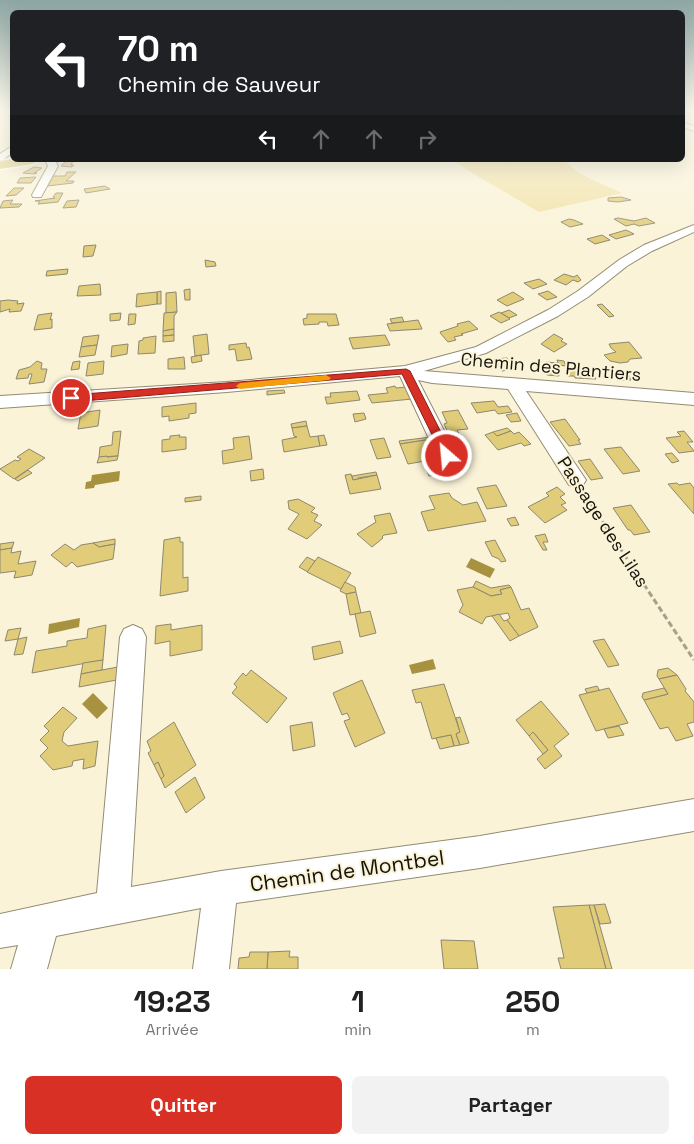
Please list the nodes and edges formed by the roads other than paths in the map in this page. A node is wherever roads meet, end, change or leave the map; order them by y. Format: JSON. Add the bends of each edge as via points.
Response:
{"nodes":[{"id":1,"x":19,"y":162,"type":"edge"},
{"id":2,"x":51,"y":162,"type":"edge"},
{"id":3,"x":0,"y":165,"type":"edge"},
{"id":4,"x":37,"y":195,"type":"dead end"},
{"id":5,"x":694,"y":228,"type":"edge"},
{"id":6,"x":406,"y":371,"type":"junction"},
{"id":7,"x":513,"y":384,"type":"junction"},
{"id":8,"x":694,"y":399,"type":"edge"},
{"id":9,"x":0,"y":402,"type":"edge"},
{"id":10,"x":447,"y":456,"type":"dead end"},
{"id":11,"x":576,"y":480,"type":"road end"},
{"id":12,"x":133,"y":637,"type":"dead end"},
{"id":13,"x":694,"y":815,"type":"edge"},
{"id":14,"x":221,"y":888,"type":"junction"},
{"id":15,"x":113,"y":907,"type":"junction"},
{"id":16,"x":42,"y":922,"type":"junction"},
{"id":17,"x":0,"y":931,"type":"edge"},
{"id":18,"x":29,"y":969,"type":"edge"},
{"id":19,"x":211,"y":969,"type":"edge"}],
"edges":[{"from":1,"to":3,"type":"main road"},
{"from":2,"to":4,"type":"street","via":[[53,166]]},
{"from":5,"to":6,"type":"street","via":[[623,262],[553,313],[481,350]]},
{"from":6,"to":7,"type":"street","name":"Chemin des Plantiers","via":[[432,378]]},
{"from":6,"to":9,"type":"street"},
{"from":6,"to":10,"type":"street"},
{"from":7,"to":8,"type":"street","name":"Chemin des Plantiers"},
{"from":7,"to":11,"type":"street","name":"Passage des Lilas"},
{"from":12,"to":15,"type":"street"},
{"from":13,"to":14,"type":"street","name":"Chemin de Montbel","via":[[480,852]]},
{"from":14,"to":15,"type":"street","name":"Chemin de Montbel"},
{"from":14,"to":19,"type":"street"},
{"from":15,"to":16,"type":"street","name":"Chemin de Montbel"},
{"from":16,"to":17,"type":"street","name":"Chemin de Montbel"},
{"from":16,"to":18,"type":"street"}]}
